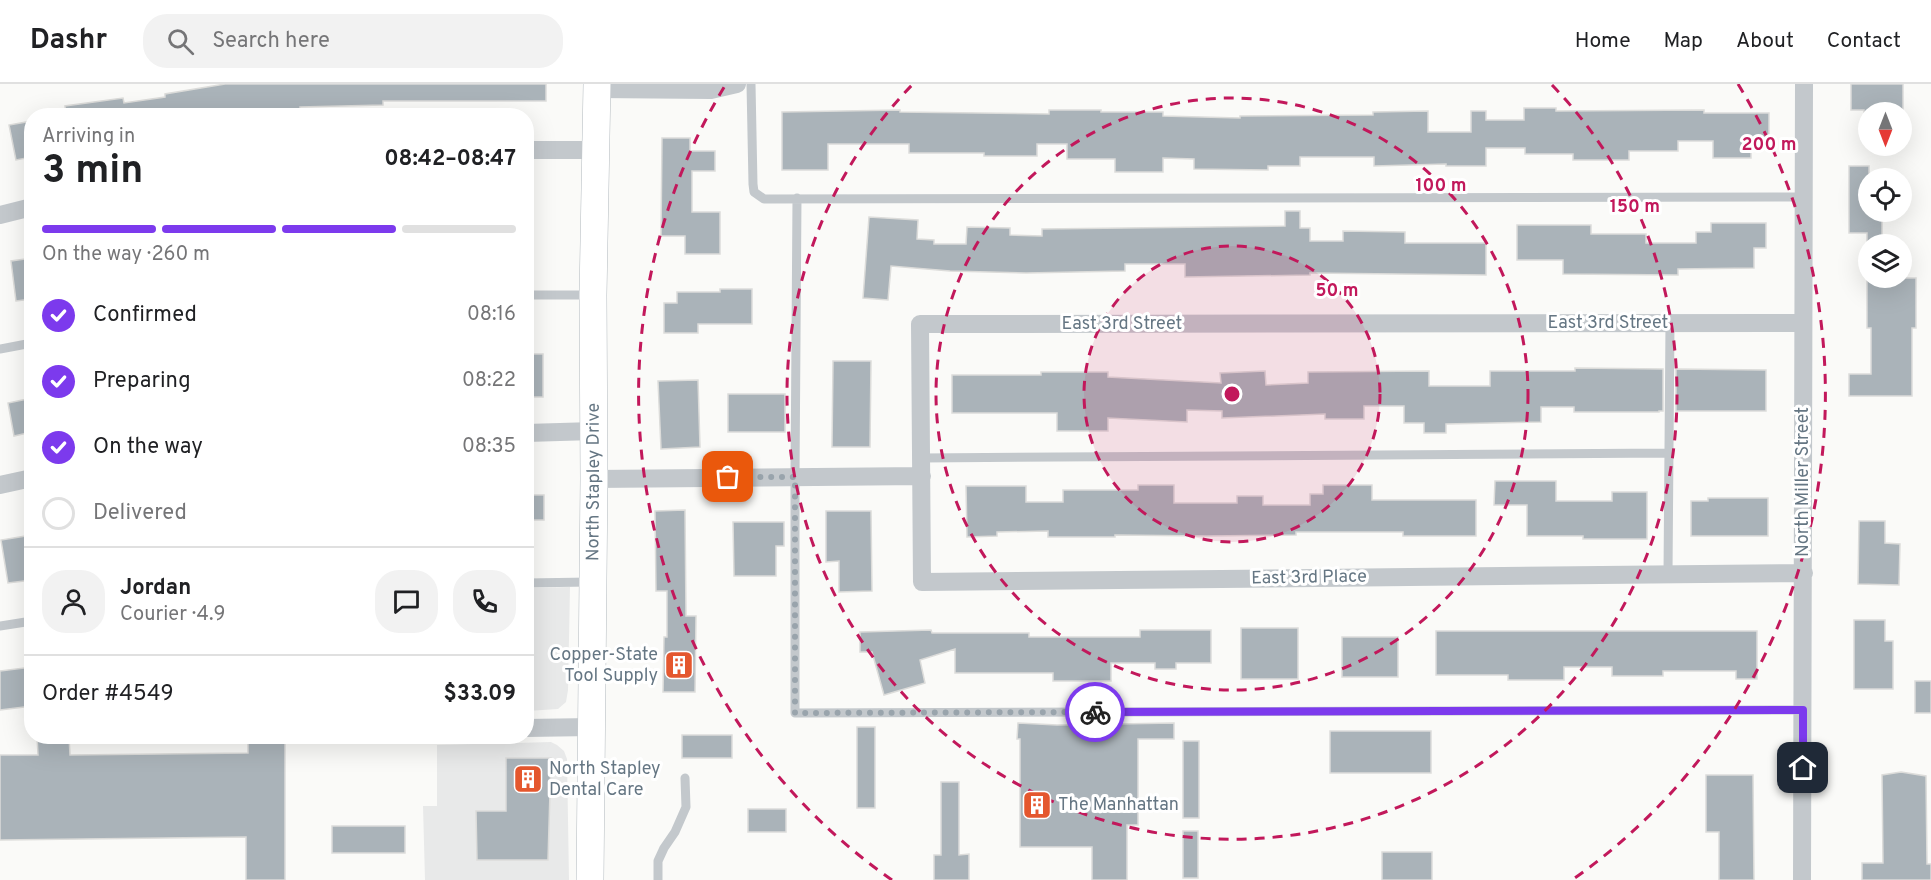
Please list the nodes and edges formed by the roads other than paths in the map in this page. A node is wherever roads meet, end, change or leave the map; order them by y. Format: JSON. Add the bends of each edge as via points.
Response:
{"nodes":[{"id":1,"x":737,"y":84,"type":"edge"},
{"id":2,"x":751,"y":84,"type":"edge"},
{"id":3,"x":1804,"y":84,"type":"edge"},
{"id":4,"x":597,"y":87,"type":"edge"},
{"id":5,"x":534,"y":150,"type":"edge"},
{"id":6,"x":596,"y":150,"type":"junction"},
{"id":7,"x":1804,"y":197,"type":"junction"},
{"id":8,"x":797,"y":198,"type":"junction"},
{"id":9,"x":24,"y":209,"type":"edge"},
{"id":10,"x":0,"y":214,"type":"edge"},
{"id":11,"x":534,"y":295,"type":"edge"},
{"id":12,"x":593,"y":295,"type":"junction"},
{"id":13,"x":1670,"y":323,"type":"junction"},
{"id":14,"x":1802,"y":323,"type":"junction"},
{"id":15,"x":24,"y":345,"type":"edge"},
{"id":16,"x":0,"y":350,"type":"edge"},
{"id":17,"x":594,"y":431,"type":"junction"},
{"id":18,"x":534,"y":433,"type":"edge"},
{"id":19,"x":1668,"y":453,"type":"junction"},
{"id":20,"x":922,"y":467,"type":"junction"},
{"id":21,"x":795,"y":477,"type":"junction"},
{"id":22,"x":594,"y":478,"type":"junction"},
{"id":23,"x":24,"y":480,"type":"edge"},
{"id":24,"x":0,"y":485,"type":"edge"},
{"id":25,"x":1804,"y":573,"type":"junction"},
{"id":26,"x":1668,"y":574,"type":"junction"},
{"id":27,"x":593,"y":582,"type":"junction"},
{"id":28,"x":534,"y":583,"type":"edge"},
{"id":29,"x":24,"y":622,"type":"edge"},
{"id":30,"x":0,"y":626,"type":"edge"},
{"id":31,"x":1803,"y":710,"type":"junction"},
{"id":32,"x":592,"y":727,"type":"junction"},
{"id":33,"x":534,"y":728,"type":"edge"},
{"id":34,"x":685,"y":778,"type":"dead end"},
{"id":35,"x":591,"y":880,"type":"edge"},
{"id":36,"x":658,"y":880,"type":"edge"},
{"id":37,"x":1802,"y":880,"type":"edge"}],
"edges":[{"from":1,"to":4,"type":"street","via":[[711,90]]},
{"from":2,"to":8,"type":"lane","via":[[754,192],[764,199]]},
{"from":3,"to":7,"type":"street","name":"North Miller Street"},
{"from":4,"to":6,"type":"main road","name":"North Stapley Drive"},
{"from":5,"to":6,"type":"street"},
{"from":6,"to":12,"type":"main road","name":"North Stapley Drive"},
{"from":7,"to":8,"type":"lane"},
{"from":7,"to":14,"type":"street","name":"North Miller Street"},
{"from":8,"to":21,"type":"lane"},
{"from":9,"to":10,"type":"street"},
{"from":11,"to":12,"type":"lane"},
{"from":12,"to":17,"type":"main road","name":"North Stapley Drive"},
{"from":13,"to":14,"type":"street","name":"East 3rd Street"},
{"from":13,"to":19,"type":"lane"},
{"from":13,"to":20,"type":"street","name":"East 3rd Street","via":[[920,324]]},
{"from":14,"to":25,"type":"street","name":"North Miller Street"},
{"from":15,"to":16,"type":"lane"},
{"from":17,"to":18,"type":"street"},
{"from":17,"to":22,"type":"main road","name":"North Stapley Drive"},
{"from":19,"to":20,"type":"lane"},
{"from":19,"to":26,"type":"lane"},
{"from":20,"to":21,"type":"street"},
{"from":20,"to":26,"type":"street","name":"East 3rd Place","via":[[922,582]]},
{"from":21,"to":22,"type":"street"},
{"from":21,"to":31,"type":"lane","via":[[795,713]]},
{"from":22,"to":27,"type":"main road","name":"North Stapley Drive"},
{"from":23,"to":24,"type":"street"},
{"from":25,"to":26,"type":"street","name":"East 3rd Place"},
{"from":25,"to":31,"type":"street","name":"North Miller Street"},
{"from":27,"to":28,"type":"lane"},
{"from":27,"to":32,"type":"main road","name":"North Stapley Drive"},
{"from":29,"to":30,"type":"lane"},
{"from":31,"to":37,"type":"street","name":"North Miller Street"},
{"from":32,"to":33,"type":"street"},
{"from":32,"to":35,"type":"main road","name":"North Stapley Drive"},
{"from":34,"to":36,"type":"lane","via":[[686,807],[658,861]]}]}
